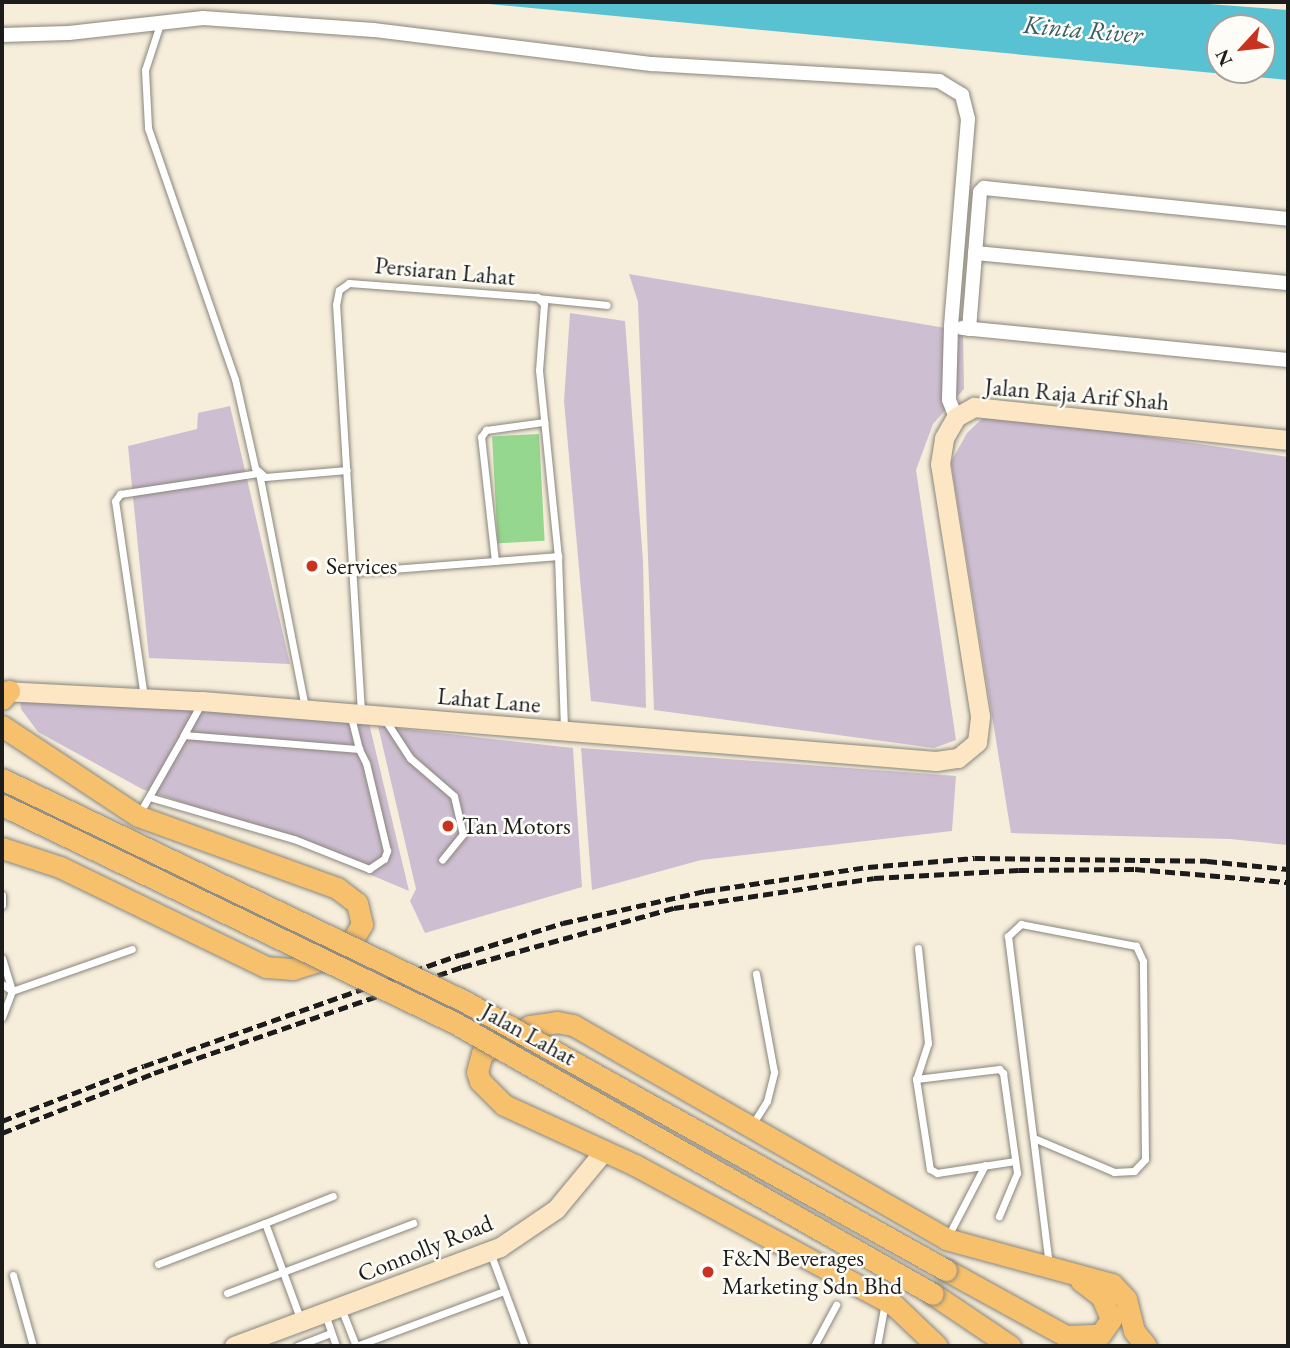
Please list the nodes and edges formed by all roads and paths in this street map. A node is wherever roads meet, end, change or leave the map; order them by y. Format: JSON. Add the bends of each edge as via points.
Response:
{"nodes":[{"id":1,"x":161,"y":21,"type":"junction"},
{"id":2,"x":2,"y":35,"type":"edge"},
{"id":3,"x":1288,"y":219,"type":"edge"},
{"id":4,"x":975,"y":253,"type":"junction"},
{"id":5,"x":1288,"y":283,"type":"edge"},
{"id":6,"x":537,"y":298,"type":"junction"},
{"id":7,"x":607,"y":304,"type":"dead end"},
{"id":8,"x":951,"y":327,"type":"junction"},
{"id":9,"x":969,"y":329,"type":"junction"},
{"id":10,"x":1288,"y":360,"type":"edge"},
{"id":11,"x":956,"y":417,"type":"junction"},
{"id":12,"x":544,"y":422,"type":"junction"},
{"id":13,"x":1288,"y":439,"type":"edge"},
{"id":14,"x":347,"y":470,"type":"junction"},
{"id":15,"x":259,"y":473,"type":"junction"},
{"id":16,"x":558,"y":556,"type":"junction"},
{"id":17,"x":495,"y":561,"type":"junction"},
{"id":18,"x":354,"y":572,"type":"junction"},
{"id":19,"x":4,"y":694,"type":"edge"},
{"id":20,"x":144,"y":698,"type":"junction"},
{"id":21,"x":202,"y":701,"type":"junction"},
{"id":22,"x":305,"y":709,"type":"junction"},
{"id":23,"x":356,"y":712,"type":"junction"},
{"id":24,"x":382,"y":715,"type":"junction"},
{"id":25,"x":3,"y":726,"type":"edge"},
{"id":26,"x":564,"y":731,"type":"junction"},
{"id":27,"x":184,"y":735,"type":"junction"},
{"id":28,"x":359,"y":749,"type":"junction"},
{"id":29,"x":970,"y":752,"type":"joint"},
{"id":30,"x":2,"y":779,"type":"edge"},
{"id":31,"x":2,"y":805,"type":"edge"},
{"id":32,"x":144,"y":806,"type":"junction"},
{"id":33,"x":2,"y":848,"type":"edge"},
{"id":34,"x":442,"y":860,"type":"dead end"},
{"id":35,"x":2,"y":895,"type":"edge"},
{"id":36,"x":2,"y":905,"type":"edge"},
{"id":37,"x":918,"y":948,"type":"dead end"},
{"id":38,"x":132,"y":949,"type":"dead end"},
{"id":39,"x":2,"y":958,"type":"edge"},
{"id":40,"x":756,"y":974,"type":"dead end"},
{"id":41,"x":2,"y":984,"type":"edge"},
{"id":42,"x":12,"y":991,"type":"junction"},
{"id":43,"x":2,"y":1017,"type":"edge"},
{"id":44,"x":916,"y":1079,"type":"junction"},
{"id":45,"x":750,"y":1129,"type":"junction"},
{"id":46,"x":1036,"y":1139,"type":"junction"},
{"id":47,"x":604,"y":1151,"type":"junction"},
{"id":48,"x":1015,"y":1161,"type":"junction"},
{"id":49,"x":985,"y":1165,"type":"junction"},
{"id":50,"x":334,"y":1196,"type":"dead end"},
{"id":51,"x":999,"y":1216,"type":"dead end"},
{"id":52,"x":265,"y":1223,"type":"junction"},
{"id":53,"x":413,"y":1223,"type":"dead end"},
{"id":54,"x":946,"y":1239,"type":"junction"},
{"id":55,"x":489,"y":1252,"type":"junction"},
{"id":56,"x":158,"y":1264,"type":"dead end"},
{"id":57,"x":284,"y":1272,"type":"junction"},
{"id":58,"x":1059,"y":1272,"type":"junction"},
{"id":59,"x":13,"y":1275,"type":"dead end"},
{"id":60,"x":504,"y":1291,"type":"junction"},
{"id":61,"x":227,"y":1293,"type":"dead end"},
{"id":62,"x":886,"y":1300,"type":"junction"},
{"id":63,"x":836,"y":1305,"type":"dead end"},
{"id":64,"x":333,"y":1310,"type":"junction"},
{"id":65,"x":301,"y":1322,"type":"junction"},
{"id":66,"x":331,"y":1333,"type":"junction"},
{"id":67,"x":1064,"y":1336,"type":"junction"},
{"id":68,"x":33,"y":1346,"type":"edge"},
{"id":69,"x":234,"y":1346,"type":"edge"},
{"id":70,"x":297,"y":1346,"type":"edge"},
{"id":71,"x":336,"y":1346,"type":"edge"},
{"id":72,"x":356,"y":1346,"type":"edge"},
{"id":73,"x":525,"y":1346,"type":"edge"},
{"id":74,"x":814,"y":1346,"type":"edge"},
{"id":75,"x":877,"y":1346,"type":"edge"},
{"id":76,"x":937,"y":1346,"type":"edge"},
{"id":77,"x":1010,"y":1346,"type":"edge"},
{"id":78,"x":1084,"y":1346,"type":"edge"},
{"id":79,"x":1146,"y":1346,"type":"edge"}],
"edges":[{"from":1,"to":2,"type":"street","via":[[69,33]]},
{"from":1,"to":8,"type":"street","via":[[203,18],[374,30],[652,64],[939,81],[962,95],[968,119]]},
{"from":1,"to":15,"type":"lane","via":[[145,70],[148,128],[235,379]]},
{"from":3,"to":4,"type":"street","via":[[991,186],[980,192]]},
{"from":4,"to":5,"type":"street"},
{"from":4,"to":9,"type":"street"},
{"from":6,"to":7,"type":"lane"},
{"from":6,"to":12,"type":"lane","name":"Persiaran Lahat","via":[[545,313],[539,370]]},
{"from":6,"to":14,"type":"lane","name":"Persiaran Lahat","via":[[349,283],[339,290]]},
{"from":8,"to":9,"type":"street"},
{"from":8,"to":11,"type":"street","via":[[949,400]]},
{"from":9,"to":10,"type":"street"},
{"from":11,"to":13,"type":"street","name":"Jalan Raja Arif Shah","via":[[974,407]]},
{"from":11,"to":29,"type":"street","name":"Jalan Raja Arif Shah","via":[[944,438],[940,464],[980,716],[977,742]]},
{"from":12,"to":16,"type":"lane","name":"Persiaran Lahat"},
{"from":12,"to":17,"type":"lane","via":[[486,430],[481,437]]},
{"from":14,"to":15,"type":"lane","via":[[265,477]]},
{"from":14,"to":18,"type":"lane","name":"Persiaran Lahat"},
{"from":15,"to":20,"type":"lane","via":[[120,494],[115,501]]},
{"from":15,"to":22,"type":"lane"},
{"from":16,"to":17,"type":"lane"},
{"from":16,"to":26,"type":"lane","name":"Persiaran Lahat"},
{"from":17,"to":18,"type":"lane"},
{"from":18,"to":23,"type":"lane","name":"Persiaran Lahat"},
{"from":19,"to":20,"type":"street","name":"Lahat Lane"},
{"from":20,"to":21,"type":"street","name":"Lahat Lane"},
{"from":21,"to":22,"type":"street","name":"Lahat Lane"},
{"from":21,"to":27,"type":"lane"},
{"from":22,"to":23,"type":"street","name":"Lahat Lane"},
{"from":23,"to":24,"type":"street","name":"Lahat Lane"},
{"from":23,"to":28,"type":"lane","name":"Persiaran Lahat"},
{"from":24,"to":26,"type":"street","name":"Lahat Lane"},
{"from":24,"to":34,"type":"lane","via":[[399,746],[454,796],[463,834]]},
{"from":25,"to":32,"type":"main road"},
{"from":26,"to":29,"type":"street","name":"Lahat Lane","via":[[936,761]]},
{"from":27,"to":28,"type":"lane"},
{"from":27,"to":32,"type":"lane"},
{"from":28,"to":32,"type":"lane","name":"Persiaran Lahat","via":[[387,851],[384,859],[369,869],[294,839]]},
{"from":30,"to":67,"type":"main road","name":"Jalan Lahat","bridge":true,"via":[[464,1001]]},
{"from":31,"to":77,"type":"main road","name":"Jalan Lahat","bridge":true,"via":[[455,1023],[933,1294]]},
{"from":32,"to":33,"type":"main road","via":[[337,888],[357,903],[362,924],[359,933],[346,947],[308,966],[266,967],[60,867]]},
{"from":35,"to":36,"type":"lane"},
{"from":37,"to":44,"type":"lane","via":[[928,1043]]},
{"from":38,"to":42,"type":"lane"},
{"from":39,"to":42,"type":"lane"},
{"from":40,"to":45,"type":"lane","via":[[774,1072],[767,1101]]},
{"from":41,"to":42,"type":"lane"},
{"from":42,"to":43,"type":"lane"},
{"from":44,"to":48,"type":"lane","via":[[1001,1070]]},
{"from":44,"to":49,"type":"lane","via":[[930,1169],[937,1173]]},
{"from":45,"to":47,"type":"main road","via":[[573,1025],[547,1022],[487,1047],[477,1072],[493,1098]]},
{"from":45,"to":54,"type":"main road"},
{"from":46,"to":46,"type":"lane","via":[[1008,936],[1021,924],[1136,946],[1143,961],[1145,1159],[1133,1171],[1114,1172]]},
{"from":46,"to":58,"type":"lane"},
{"from":47,"to":55,"type":"street","name":"Connolly Road","via":[[556,1209]]},
{"from":47,"to":62,"type":"main road"},
{"from":48,"to":49,"type":"lane"},
{"from":48,"to":51,"type":"lane","via":[[1016,1180]]},
{"from":49,"to":54,"type":"lane"},
{"from":50,"to":52,"type":"lane"},
{"from":52,"to":56,"type":"lane"},
{"from":52,"to":57,"type":"lane"},
{"from":53,"to":57,"type":"lane"},
{"from":54,"to":58,"type":"main road"},
{"from":55,"to":60,"type":"lane"},
{"from":55,"to":64,"type":"street","name":"Connolly Road"},
{"from":57,"to":61,"type":"lane"},
{"from":57,"to":65,"type":"lane"},
{"from":58,"to":67,"type":"main road","via":[[1101,1296],[1111,1319],[1100,1335]]},
{"from":58,"to":79,"type":"main road","via":[[1118,1289],[1134,1331]]},
{"from":59,"to":68,"type":"lane"},
{"from":60,"to":72,"type":"lane"},
{"from":60,"to":73,"type":"lane"},
{"from":62,"to":75,"type":"lane"},
{"from":62,"to":76,"type":"main road"},
{"from":63,"to":74,"type":"lane"},
{"from":64,"to":65,"type":"street","name":"Connolly Road"},
{"from":64,"to":66,"type":"lane"},
{"from":64,"to":72,"type":"lane"},
{"from":65,"to":69,"type":"street","name":"Connolly Road"},
{"from":66,"to":70,"type":"lane"},
{"from":66,"to":71,"type":"lane"},
{"from":67,"to":78,"type":"main road","name":"Jalan Lahat"}]}
